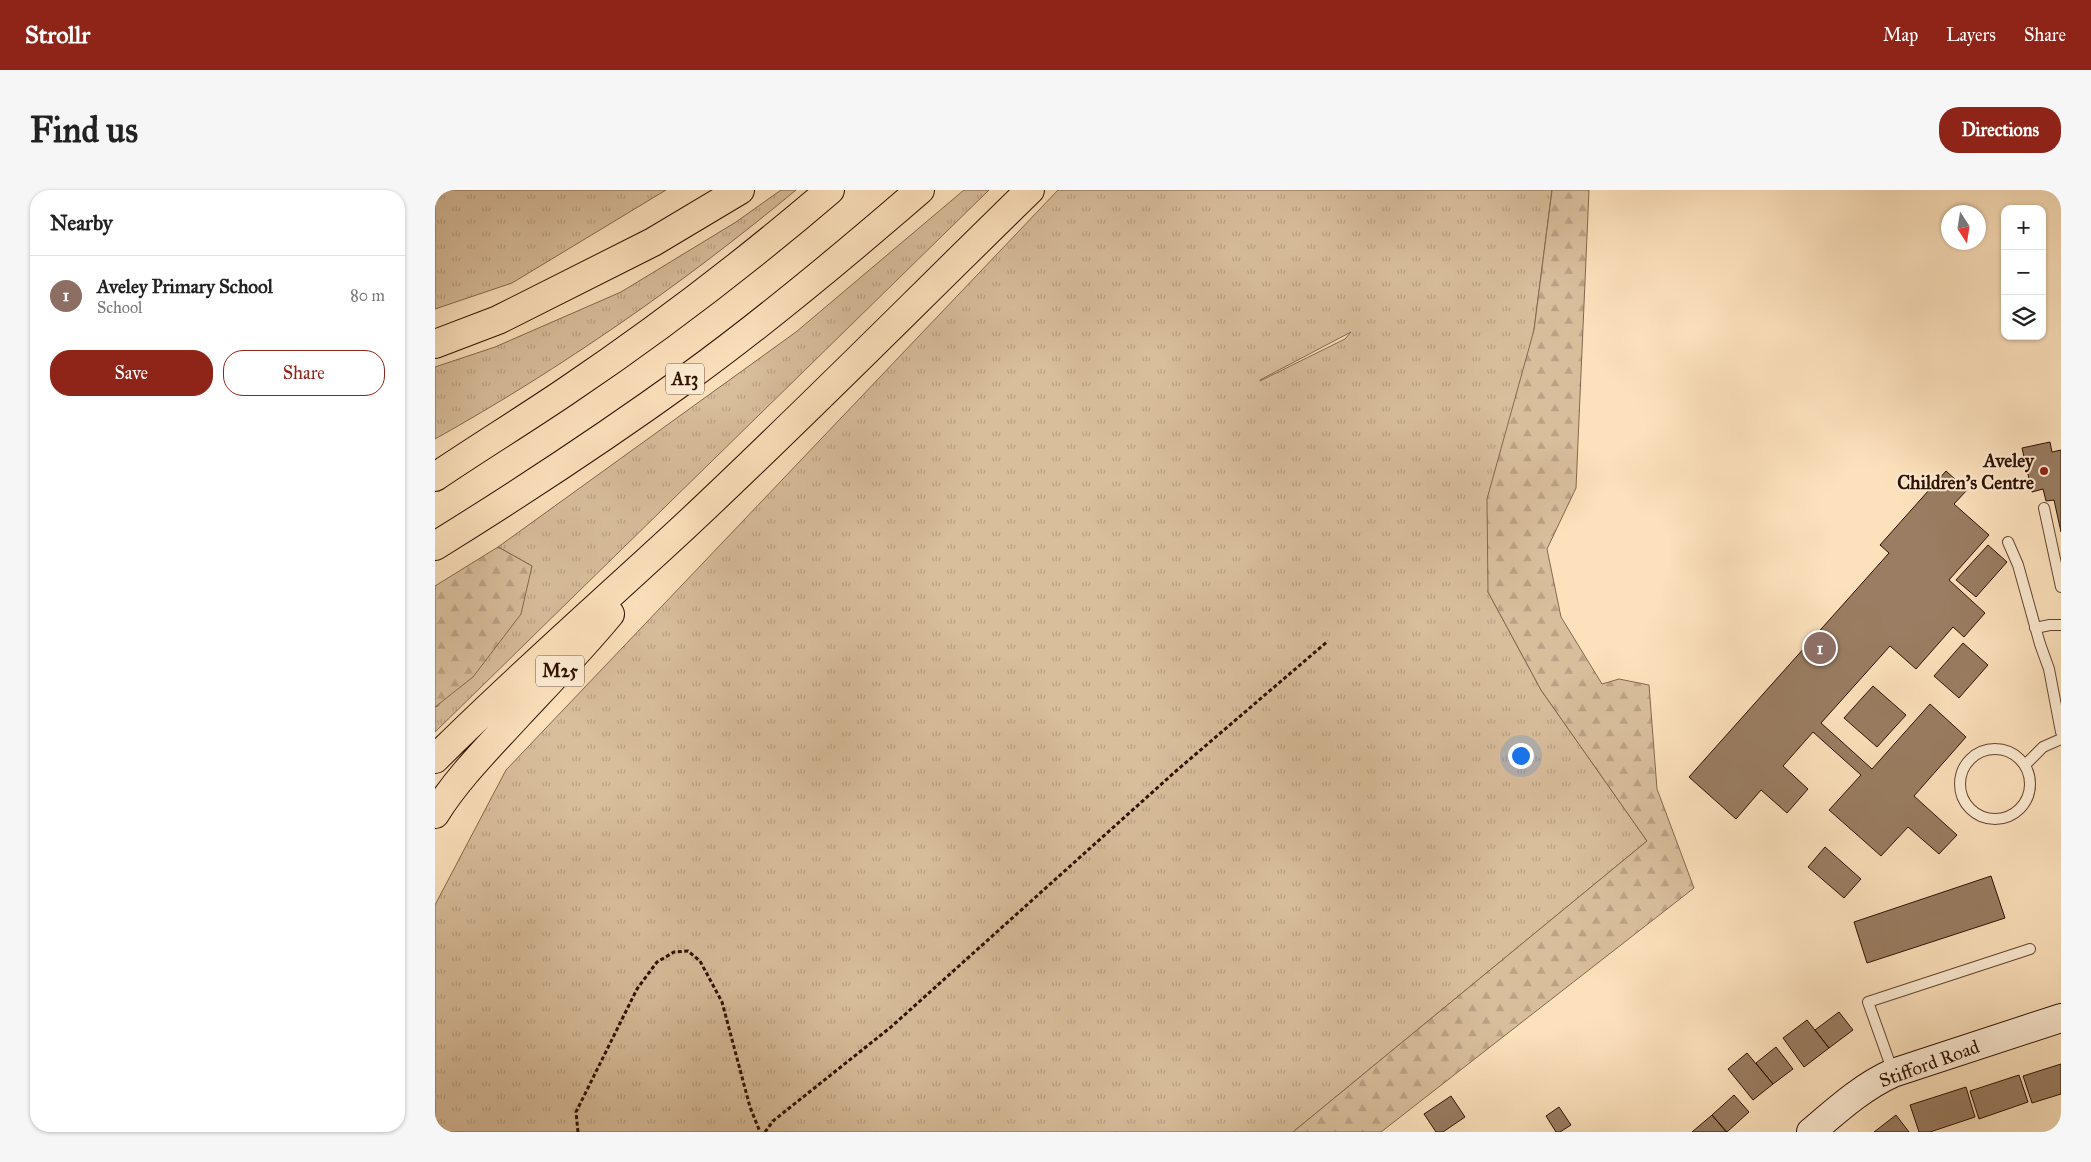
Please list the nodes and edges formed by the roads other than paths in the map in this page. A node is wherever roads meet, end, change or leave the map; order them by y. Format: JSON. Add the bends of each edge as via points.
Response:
{"nodes":[{"id":1,"x":739,"y":190,"type":"edge"},
{"id":2,"x":830,"y":190,"type":"edge"},
{"id":3,"x":920,"y":190,"type":"edge"},
{"id":4,"x":1030,"y":190,"type":"edge"},
{"id":5,"x":435,"y":344,"type":"edge"},
{"id":6,"x":435,"y":477,"type":"edge"},
{"id":7,"x":2044,"y":508,"type":"dead end"},
{"id":8,"x":683,"y":527,"type":"junction"},
{"id":9,"x":2008,"y":542,"type":"dead end"},
{"id":10,"x":435,"y":546,"type":"edge"},
{"id":11,"x":2061,"y":587,"type":"edge"},
{"id":12,"x":2061,"y":625,"type":"edge"},
{"id":13,"x":2035,"y":628,"type":"junction"},
{"id":14,"x":2061,"y":732,"type":"edge"},
{"id":15,"x":2061,"y":739,"type":"edge"},
{"id":16,"x":435,"y":759,"type":"edge"},
{"id":17,"x":2025,"y":766,"type":"junction"},
{"id":18,"x":435,"y":814,"type":"edge"},
{"id":19,"x":2030,"y":948,"type":"dead end"},
{"id":20,"x":2061,"y":1018,"type":"edge"},
{"id":21,"x":1893,"y":1073,"type":"junction"},
{"id":22,"x":1811,"y":1132,"type":"edge"}],
"edges":[{"from":1,"to":5,"type":"highway","via":[[645,246],[498,320]]},
{"from":2,"to":6,"type":"highway","via":[[649,333]]},
{"from":3,"to":10,"type":"highway","number":"A13","via":[[846,254],[691,375],[530,487]]},
{"from":4,"to":8,"type":"highway"},
{"from":7,"to":11,"type":"lane"},
{"from":8,"to":16,"type":"highway","via":[[495,699]]},
{"from":8,"to":18,"type":"highway","number":"M25","via":[[571,660],[478,758]]},
{"from":9,"to":13,"type":"lane"},
{"from":12,"to":13,"type":"lane"},
{"from":13,"to":14,"type":"lane","via":[[2049,669]]},
{"from":15,"to":17,"type":"lane","via":[[2043,747]]},
{"from":17,"to":17,"type":"lane","via":[[2029,792],[2022,807],[2014,814],[1993,819],[1973,811],[1965,802],[1961,790],[1964,767],[1982,751],[2006,751],[2017,756]]},
{"from":19,"to":21,"type":"lane","via":[[1868,1002]]},
{"from":20,"to":21,"type":"street","name":"Stifford Road"},
{"from":21,"to":22,"type":"street","name":"Stifford Road","via":[[1849,1100]]}]}
